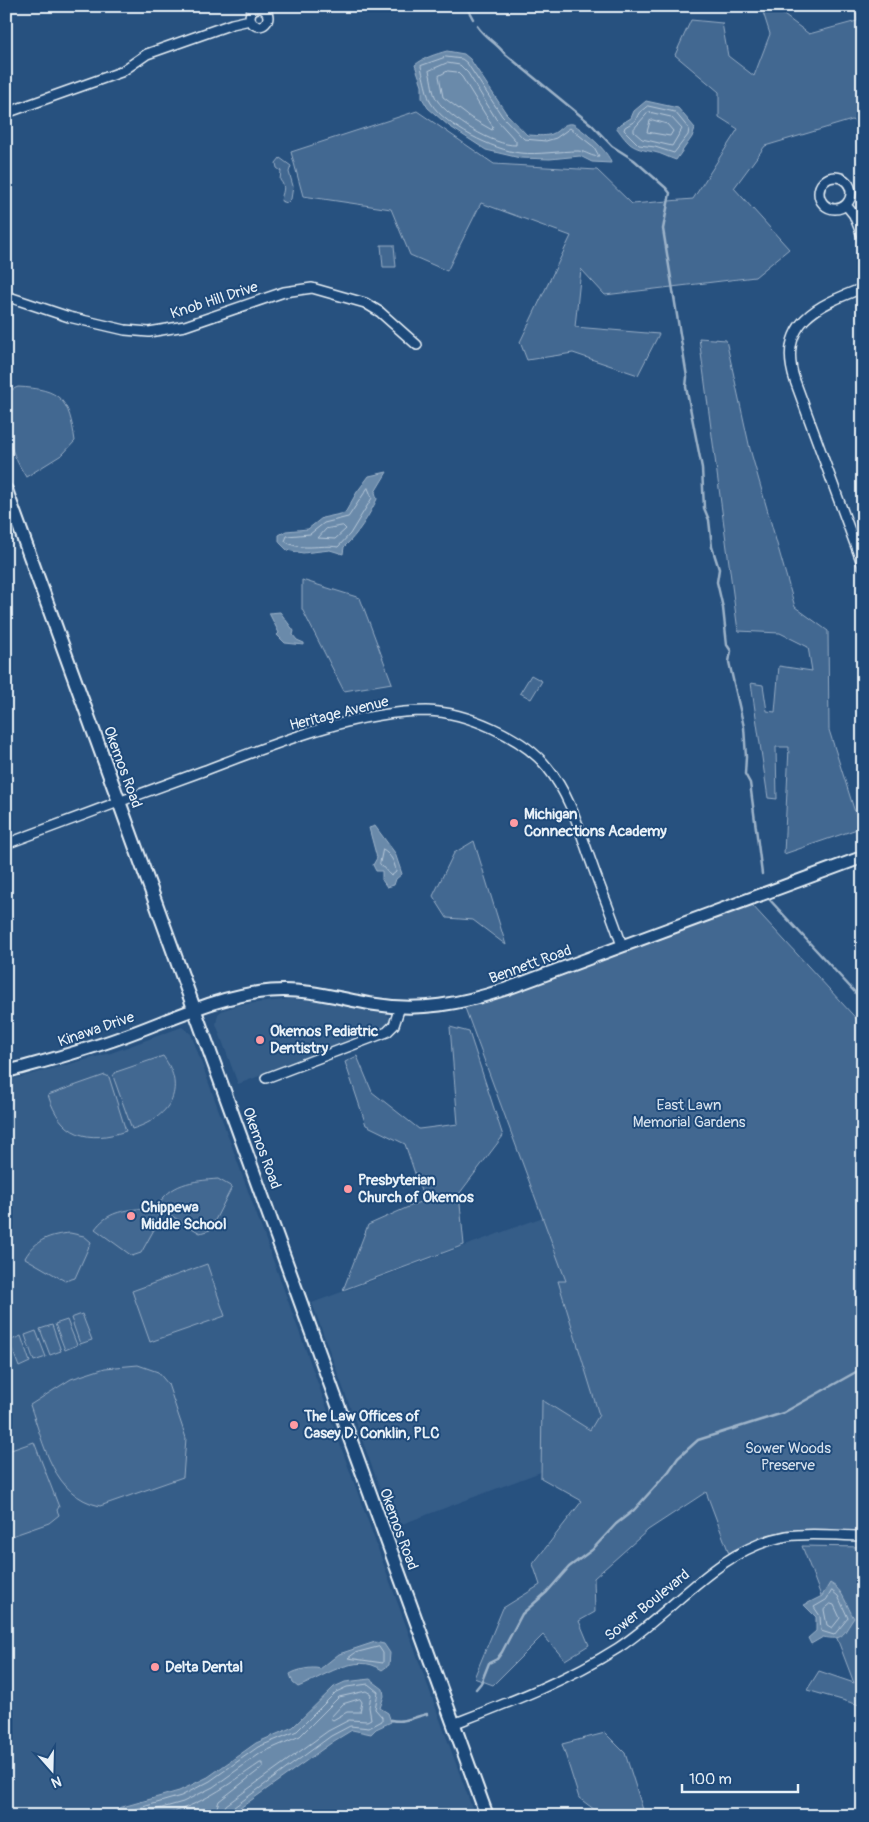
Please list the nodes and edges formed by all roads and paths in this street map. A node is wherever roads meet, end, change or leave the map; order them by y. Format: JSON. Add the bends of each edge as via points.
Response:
{"nodes":[{"id":1,"x":250,"y":20,"type":"dead end"},
{"id":2,"x":6,"y":113,"type":"edge"},
{"id":3,"x":846,"y":205,"type":"dead end"},
{"id":4,"x":863,"y":238,"type":"edge"},
{"id":5,"x":863,"y":288,"type":"edge"},
{"id":6,"x":6,"y":296,"type":"edge"},
{"id":7,"x":417,"y":345,"type":"dead end"},
{"id":8,"x":6,"y":490,"type":"edge"},
{"id":9,"x":862,"y":563,"type":"edge"},
{"id":10,"x":118,"y":802,"type":"junction"},
{"id":11,"x":6,"y":844,"type":"edge"},
{"id":12,"x":863,"y":857,"type":"edge"},
{"id":13,"x":622,"y":946,"type":"junction"},
{"id":14,"x":400,"y":1007,"type":"junction"},
{"id":15,"x":195,"y":1010,"type":"junction"},
{"id":16,"x":6,"y":1072,"type":"edge"},
{"id":17,"x":266,"y":1078,"type":"dead end"},
{"id":18,"x":863,"y":1536,"type":"edge"},
{"id":19,"x":453,"y":1724,"type":"junction"},
{"id":20,"x":487,"y":1816,"type":"edge"}],
"edges":[{"from":1,"to":2,"type":"street","via":[[147,54],[122,72]]},
{"from":3,"to":4,"type":"street","via":[[855,217]]},
{"from":5,"to":9,"type":"street","via":[[827,302],[807,316],[794,338],[791,360]]},
{"from":6,"to":7,"type":"street","name":"Knob Hill Drive","via":[[69,317],[149,332],[185,326],[284,292],[312,288],[364,303],[380,312]]},
{"from":8,"to":10,"type":"main road","name":"Okemos Road"},
{"from":10,"to":11,"type":"street","name":"Heritage Avenue"},
{"from":10,"to":13,"type":"street","name":"Heritage Avenue","via":[[336,725],[401,712],[430,711],[480,722],[522,745],[547,767],[562,789]]},
{"from":10,"to":15,"type":"main road","name":"Okemos Road"},
{"from":12,"to":13,"type":"street","name":"Bennett Road"},
{"from":13,"to":14,"type":"street","name":"Bennett Road","via":[[476,999],[438,1006]]},
{"from":14,"to":15,"type":"street","name":"Bennett Road","via":[[286,990],[243,996]]},
{"from":14,"to":17,"type":"street","via":[[394,1025],[386,1032]]},
{"from":15,"to":16,"type":"street","name":"Kinawa Drive","via":[[74,1053]]},
{"from":15,"to":19,"type":"main road","name":"Okemos Road"},
{"from":18,"to":19,"type":"street","name":"Sower Boulevard","via":[[789,1535],[748,1549],[711,1571],[650,1624],[594,1662],[520,1699]]},
{"from":19,"to":20,"type":"main road","name":"Okemos Road"}]}
